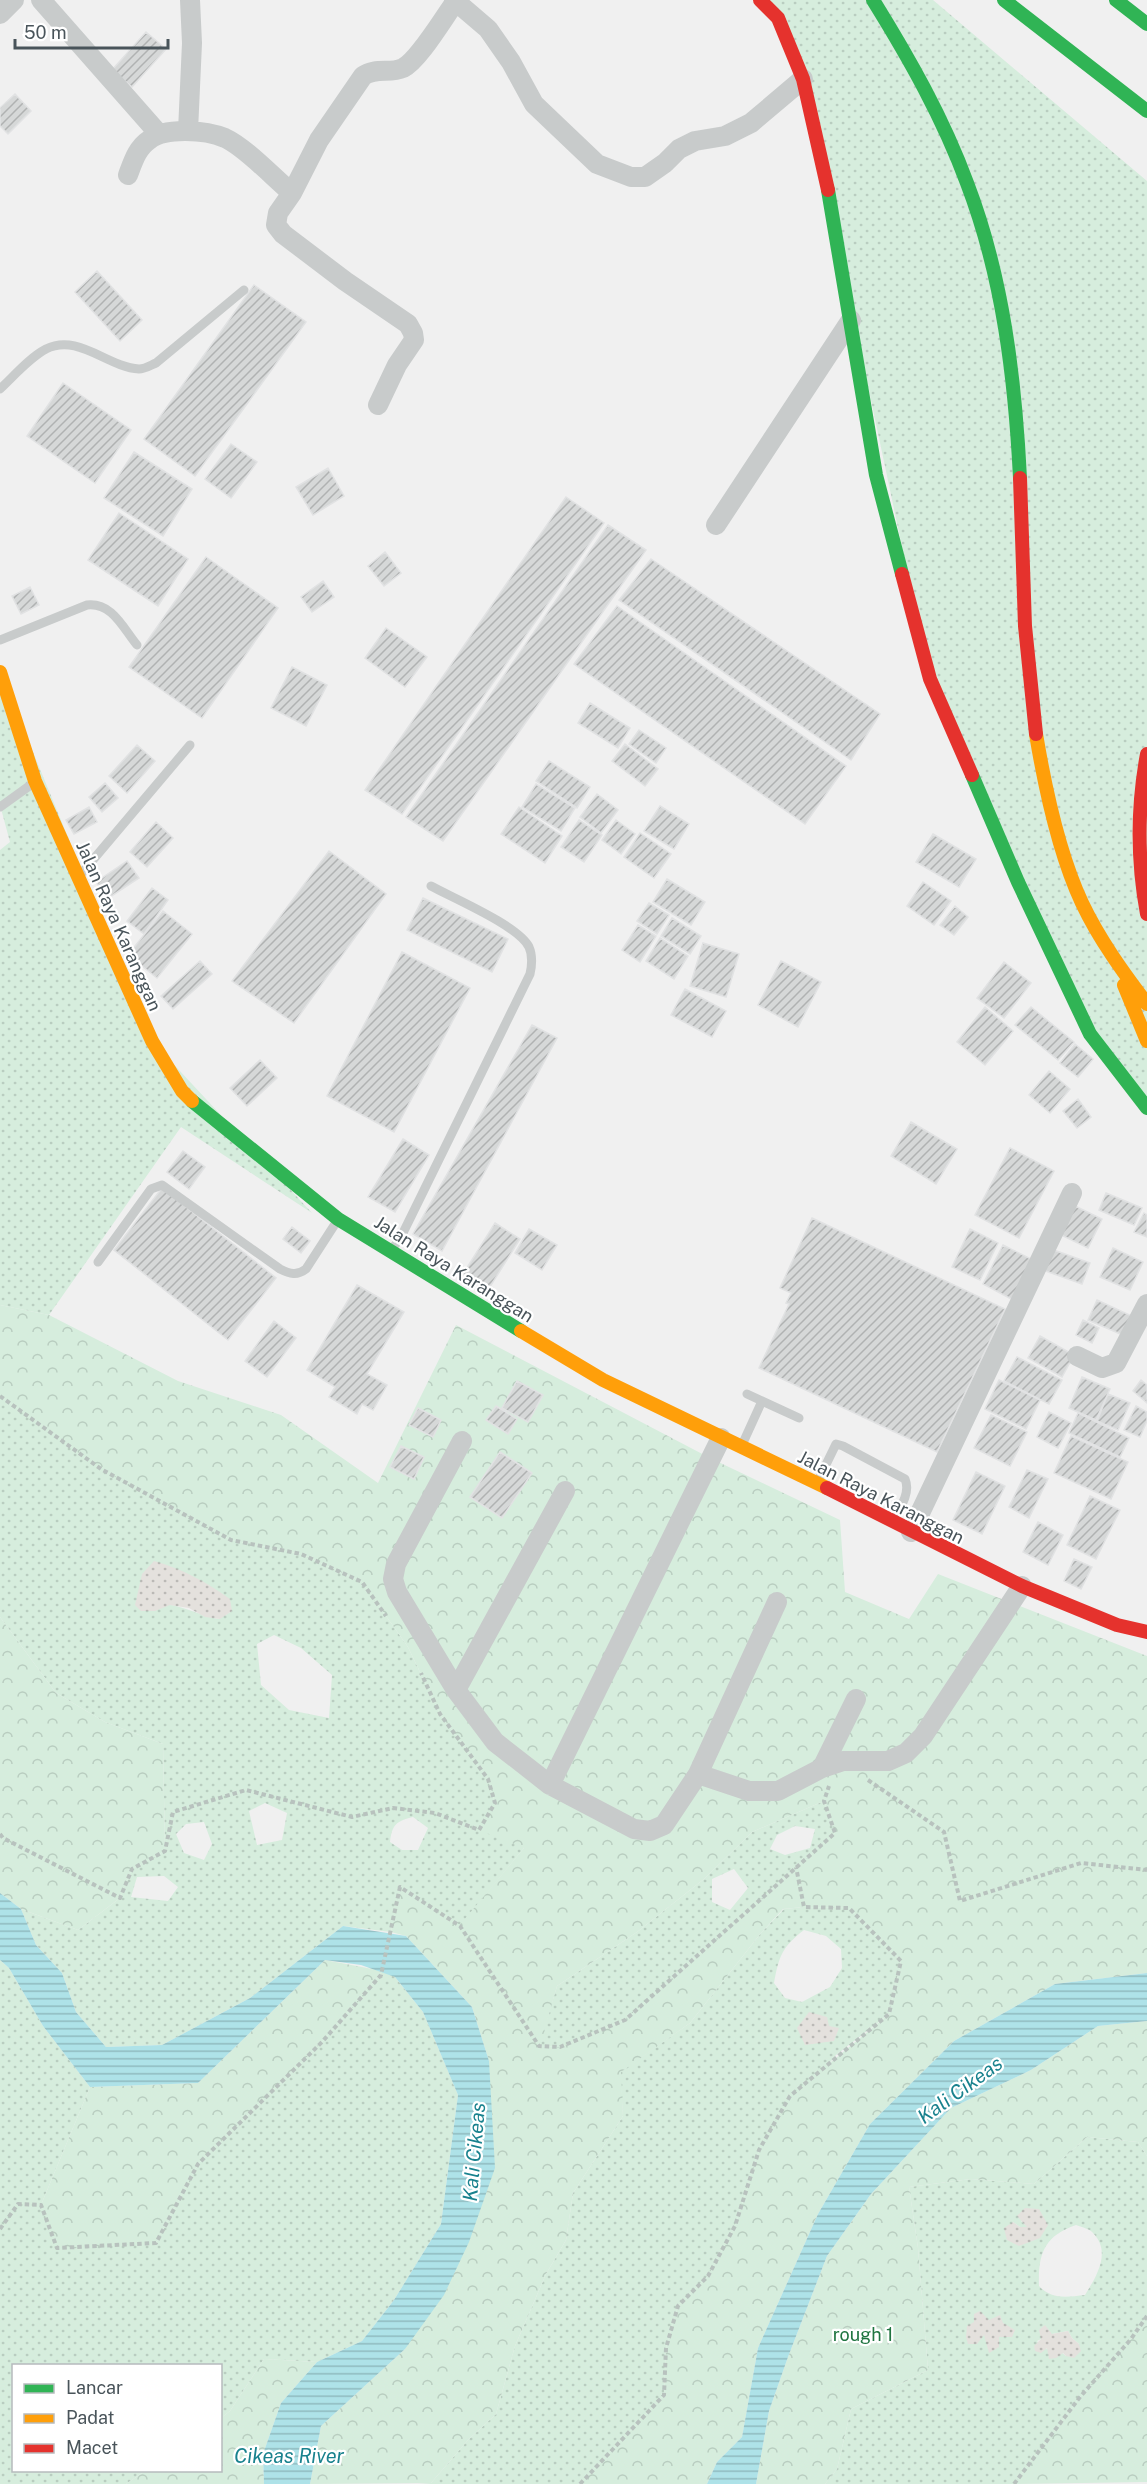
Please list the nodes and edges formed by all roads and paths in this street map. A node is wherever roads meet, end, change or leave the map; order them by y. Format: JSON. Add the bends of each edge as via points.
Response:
{"nodes":[{"id":1,"x":14,"y":0,"type":"edge"},
{"id":2,"x":41,"y":0,"type":"edge"},
{"id":3,"x":190,"y":0,"type":"edge"},
{"id":4,"x":760,"y":0,"type":"edge"},
{"id":5,"x":873,"y":0,"type":"edge"},
{"id":6,"x":1004,"y":0,"type":"edge"},
{"id":7,"x":1116,"y":0,"type":"edge"},
{"id":8,"x":1127,"y":0,"type":"edge"},
{"id":9,"x":455,"y":1,"type":"edge"},
{"id":10,"x":1147,"y":13,"type":"edge"},
{"id":11,"x":0,"y":15,"type":"edge"},
{"id":12,"x":1147,"y":24,"type":"edge"},
{"id":13,"x":803,"y":79,"type":"junction"},
{"id":14,"x":1147,"y":111,"type":"edge"},
{"id":15,"x":188,"y":131,"type":"junction"},
{"id":16,"x":159,"y":134,"type":"junction"},
{"id":17,"x":128,"y":175,"type":"dead end"},
{"id":18,"x":292,"y":194,"type":"junction"},
{"id":19,"x":244,"y":290,"type":"dead end"},
{"id":20,"x":851,"y":320,"type":"junction"},
{"id":21,"x":0,"y":389,"type":"edge"},
{"id":22,"x":378,"y":405,"type":"dead end"},
{"id":23,"x":716,"y":525,"type":"dead end"},
{"id":24,"x":0,"y":640,"type":"edge"},
{"id":25,"x":137,"y":645,"type":"dead end"},
{"id":26,"x":0,"y":672,"type":"edge"},
{"id":27,"x":190,"y":745,"type":"dead end"},
{"id":28,"x":1147,"y":754,"type":"edge"},
{"id":29,"x":35,"y":781,"type":"junction"},
{"id":30,"x":0,"y":807,"type":"edge"},
{"id":31,"x":78,"y":878,"type":"junction"},
{"id":32,"x":431,"y":886,"type":"dead end"},
{"id":33,"x":1147,"y":914,"type":"edge"},
{"id":34,"x":1116,"y":963,"type":"junction"},
{"id":35,"x":1147,"y":1004,"type":"edge"},
{"id":36,"x":1147,"y":1041,"type":"edge"},
{"id":37,"x":1147,"y":1108,"type":"edge"},
{"id":38,"x":1072,"y":1193,"type":"dead end"},
{"id":39,"x":338,"y":1219,"type":"junction"},
{"id":40,"x":390,"y":1251,"type":"junction"},
{"id":41,"x":98,"y":1262,"type":"dead end"},
{"id":42,"x":1147,"y":1304,"type":"edge"},
{"id":43,"x":1077,"y":1356,"type":"dead end"},
{"id":44,"x":747,"y":1394,"type":"dead end"},
{"id":45,"x":0,"y":1396,"type":"edge"},
{"id":46,"x":762,"y":1401,"type":"junction"},
{"id":47,"x":799,"y":1418,"type":"dead end"},
{"id":48,"x":721,"y":1438,"type":"junction"},
{"id":49,"x":462,"y":1441,"type":"dead end"},
{"id":50,"x":741,"y":1447,"type":"junction"},
{"id":51,"x":816,"y":1484,"type":"junction"},
{"id":52,"x":565,"y":1491,"type":"dead end"},
{"id":53,"x":892,"y":1522,"type":"junction"},
{"id":54,"x":911,"y":1532,"type":"junction"},
{"id":55,"x":1022,"y":1586,"type":"junction"},
{"id":56,"x":777,"y":1602,"type":"dead end"},
{"id":57,"x":388,"y":1619,"type":"dead end"},
{"id":58,"x":1147,"y":1632,"type":"edge"},
{"id":59,"x":417,"y":1666,"type":"dead end"},
{"id":60,"x":456,"y":1690,"type":"junction"},
{"id":61,"x":856,"y":1699,"type":"dead end"},
{"id":62,"x":826,"y":1773,"type":"junction"},
{"id":63,"x":698,"y":1774,"type":"junction"},
{"id":64,"x":862,"y":1776,"type":"dead end"},
{"id":65,"x":550,"y":1785,"type":"junction"},
{"id":66,"x":0,"y":1834,"type":"edge"},
{"id":67,"x":796,"y":1867,"type":"junction"},
{"id":68,"x":1147,"y":1870,"type":"edge"},
{"id":69,"x":0,"y":2229,"type":"edge"},
{"id":70,"x":1147,"y":2316,"type":"edge"},
{"id":71,"x":580,"y":2484,"type":"edge"},
{"id":72,"x":1014,"y":2484,"type":"edge"}],
"edges":[{"from":1,"to":11,"type":"street"},
{"from":2,"to":16,"type":"street"},
{"from":3,"to":15,"type":"street"},
{"from":4,"to":13,"type":"main road","via":[[778,18]]},
{"from":5,"to":34,"type":"main road","via":[[912,62],[945,132],[976,208],[993,273],[1010,355],[1017,422],[1029,682],[1039,758],[1056,831],[1081,901]]},
{"from":6,"to":14,"type":"main road"},
{"from":7,"to":12,"type":"main road"},
{"from":8,"to":10,"type":"main road"},
{"from":9,"to":13,"type":"street","via":[[488,29],[534,104],[597,164],[631,177],[645,177],[679,148],[751,123]]},
{"from":9,"to":18,"type":"street","via":[[406,66],[370,71],[363,76],[319,140]]},
{"from":13,"to":20,"type":"main road","via":[[832,208]]},
{"from":15,"to":16,"type":"street"},
{"from":15,"to":18,"type":"street","via":[[225,138]]},
{"from":16,"to":17,"type":"street","via":[[140,148]]},
{"from":18,"to":22,"type":"street","via":[[278,213],[276,225],[283,234],[408,324],[413,333],[411,346]]},
{"from":19,"to":21,"type":"lane","via":[[156,363],[141,369],[126,367],[79,347],[63,345],[47,348]]},
{"from":20,"to":23,"type":"street"},
{"from":20,"to":37,"type":"main road","via":[[876,475],[930,679],[1018,882],[1090,1034]]},
{"from":24,"to":25,"type":"lane","via":[[97,604],[109,610]]},
{"from":26,"to":29,"type":"main road","name":"Jalan Raya Karanggan"},
{"from":27,"to":31,"type":"lane"},
{"from":28,"to":33,"type":"main road","via":[[1139,794],[1140,878]]},
{"from":29,"to":30,"type":"lane"},
{"from":29,"to":31,"type":"main road","name":"Jalan Raya Karanggan"},
{"from":31,"to":39,"type":"main road","name":"Jalan Raya Karanggan","via":[[152,1041],[182,1091]]},
{"from":32,"to":40,"type":"lane","via":[[518,933],[529,946],[533,960],[525,985],[400,1239]]},
{"from":34,"to":35,"type":"main road"},
{"from":34,"to":36,"type":"main road"},
{"from":38,"to":54,"type":"street"},
{"from":39,"to":40,"type":"main road","name":"Jalan Raya Karanggan"},
{"from":39,"to":41,"type":"lane","via":[[306,1269],[290,1274],[162,1185],[151,1189]]},
{"from":40,"to":48,"type":"main road","name":"Jalan Raya Karanggan","via":[[603,1380]]},
{"from":42,"to":43,"type":"street","via":[[1116,1363],[1102,1368]]},
{"from":44,"to":46,"type":"lane"},
{"from":45,"to":57,"type":"path","via":[[102,1469],[231,1540],[301,1554],[362,1582]]},
{"from":46,"to":47,"type":"lane"},
{"from":46,"to":50,"type":"lane"},
{"from":48,"to":50,"type":"main road","name":"Jalan Raya Karanggan"},
{"from":48,"to":65,"type":"street"},
{"from":49,"to":60,"type":"street","via":[[396,1564],[393,1579]]},
{"from":50,"to":51,"type":"main road","name":"Jalan Raya Karanggan"},
{"from":51,"to":53,"type":"main road","name":"Jalan Raya Karanggan"},
{"from":51,"to":53,"type":"lane","via":[[836,1444],[843,1446],[905,1479],[906,1494]]},
{"from":52,"to":60,"type":"street"},
{"from":53,"to":54,"type":"main road","name":"Jalan Raya Karanggan"},
{"from":54,"to":55,"type":"main road","name":"Jalan Raya Karanggan"},
{"from":55,"to":58,"type":"main road","name":"Jalan Raya Karanggan","via":[[1117,1625]]},
{"from":55,"to":62,"type":"street","via":[[923,1736],[906,1753],[888,1761],[843,1761]]},
{"from":56,"to":63,"type":"street"},
{"from":59,"to":66,"type":"path","via":[[440,1714],[488,1779],[495,1803],[479,1830],[435,1813],[393,1808],[352,1817],[246,1790],[173,1812],[165,1851],[132,1869],[120,1898]]},
{"from":60,"to":65,"type":"street","via":[[495,1742]]},
{"from":61,"to":62,"type":"street"},
{"from":62,"to":63,"type":"street","via":[[778,1791],[749,1791]]},
{"from":62,"to":67,"type":"path","via":[[824,1801],[835,1833]]},
{"from":63,"to":65,"type":"street","via":[[664,1825],[650,1831],[634,1829]]},
{"from":64,"to":68,"type":"path","via":[[944,1832],[960,1901],[1081,1863]]},
{"from":67,"to":69,"type":"path","via":[[625,2020],[560,2047],[539,2046],[460,1926],[400,1887],[381,1975],[322,2042],[198,2164],[156,2243],[57,2248],[41,2205],[18,2204]]},
{"from":67,"to":71,"type":"path","via":[[804,1907],[849,1908],[901,1962],[889,2014],[790,2096],[759,2150],[735,2226],[708,2276],[678,2306],[666,2348],[664,2394]]},
{"from":70,"to":72,"type":"path"}]}
